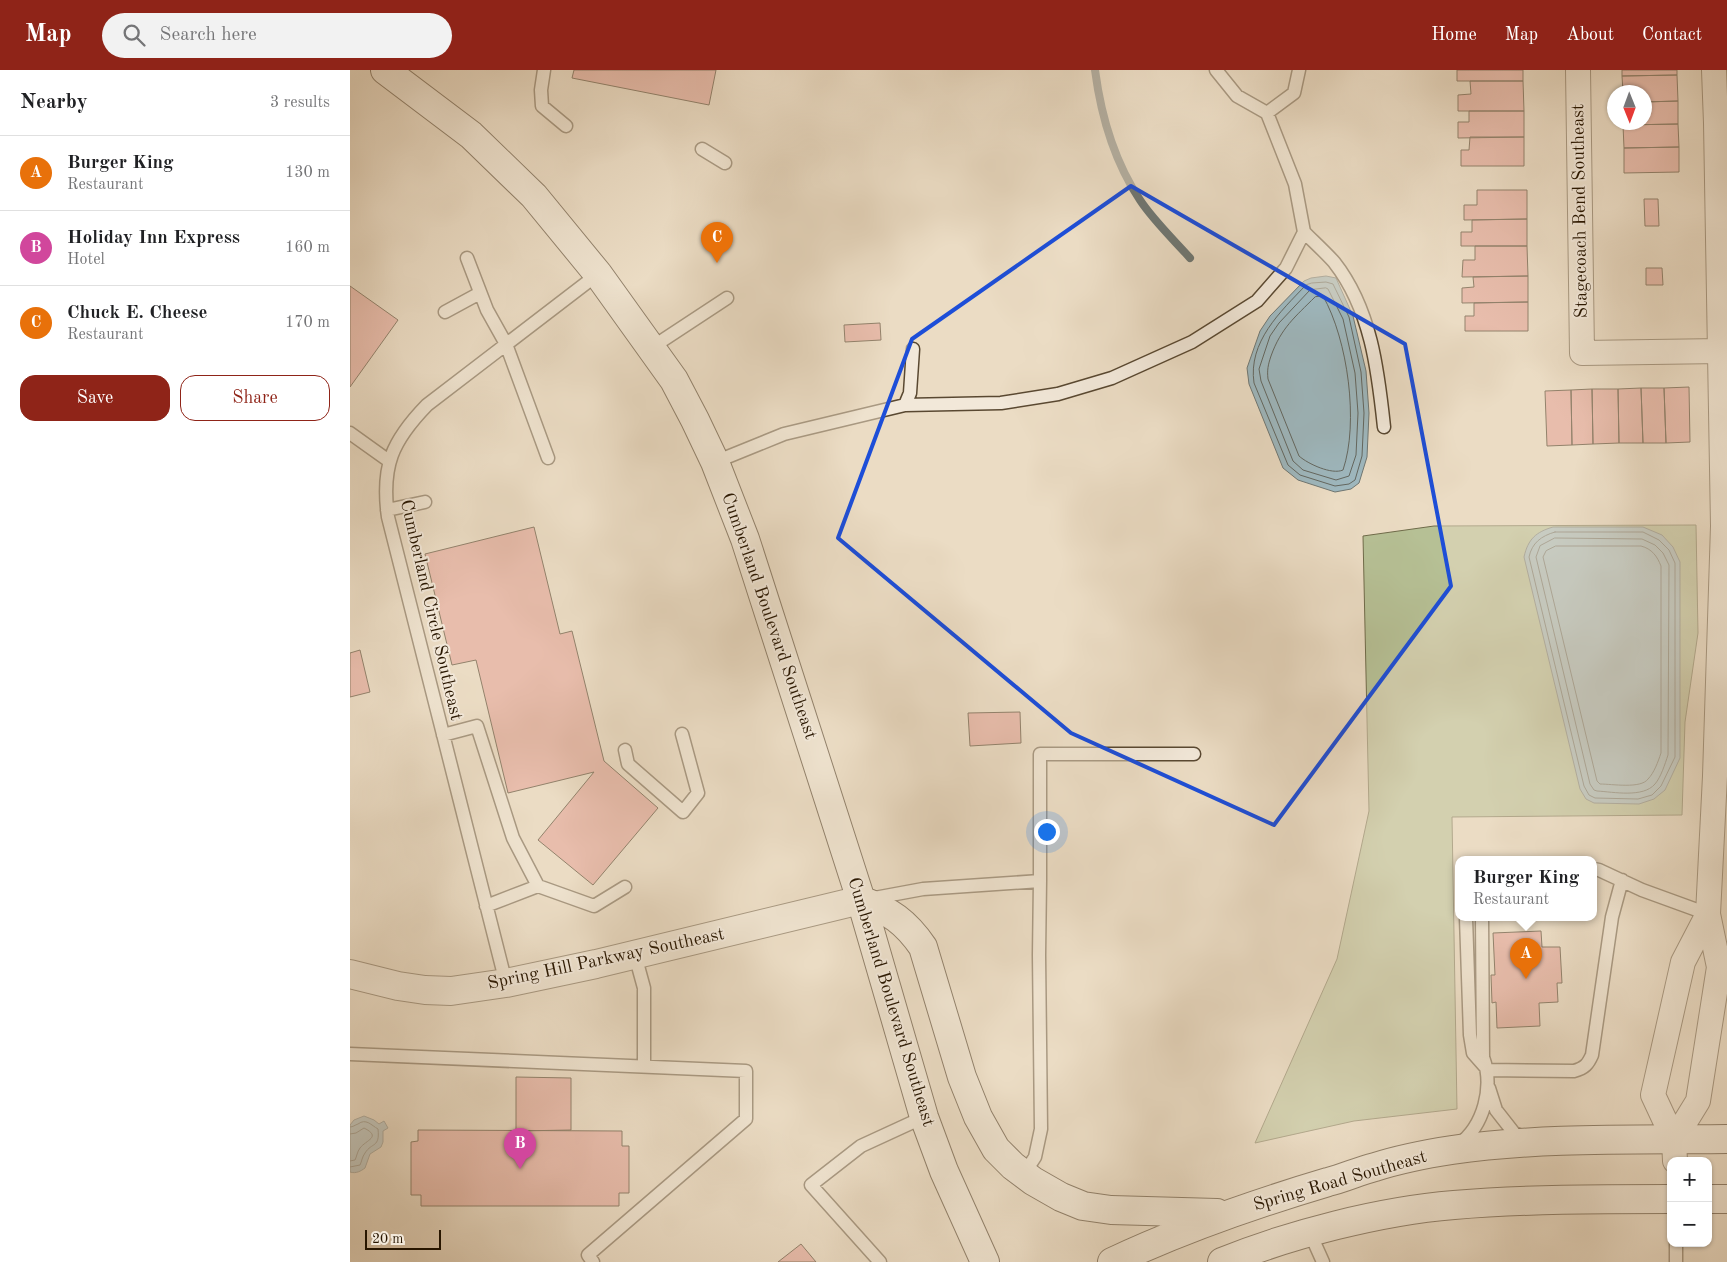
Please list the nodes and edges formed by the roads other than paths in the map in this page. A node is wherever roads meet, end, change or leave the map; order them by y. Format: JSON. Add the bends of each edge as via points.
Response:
{"nodes":[{"id":1,"x":385,"y":70,"type":"edge"},
{"id":2,"x":544,"y":70,"type":"edge"},
{"id":3,"x":1216,"y":70,"type":"edge"},
{"id":4,"x":1299,"y":70,"type":"edge"},
{"id":5,"x":1578,"y":70,"type":"edge"},
{"id":6,"x":1714,"y":70,"type":"edge"},
{"id":7,"x":1267,"y":113,"type":"junction"},
{"id":8,"x":1722,"y":123,"type":"edge"},
{"id":9,"x":566,"y":126,"type":"dead end"},
{"id":10,"x":702,"y":149,"type":"dead end"},
{"id":11,"x":725,"y":164,"type":"dead end"},
{"id":12,"x":1304,"y":232,"type":"junction"},
{"id":13,"x":467,"y":258,"type":"dead end"},
{"id":14,"x":598,"y":274,"type":"junction"},
{"id":15,"x":480,"y":292,"type":"junction"},
{"id":16,"x":727,"y":298,"type":"dead end"},
{"id":17,"x":445,"y":312,"type":"dead end"},
{"id":18,"x":506,"y":344,"type":"junction"},
{"id":19,"x":651,"y":348,"type":"junction"},
{"id":20,"x":913,"y":349,"type":"dead end"},
{"id":21,"x":1721,"y":350,"type":"junction"},
{"id":22,"x":905,"y":405,"type":"junction"},
{"id":23,"x":1384,"y":427,"type":"dead end"},
{"id":24,"x":350,"y":433,"type":"edge"},
{"id":25,"x":548,"y":458,"type":"dead end"},
{"id":26,"x":389,"y":461,"type":"junction"},
{"id":27,"x":715,"y":462,"type":"junction"},
{"id":28,"x":425,"y":502,"type":"dead end"},
{"id":29,"x":387,"y":510,"type":"junction"},
{"id":30,"x":682,"y":734,"type":"dead end"},
{"id":31,"x":443,"y":735,"type":"junction"},
{"id":32,"x":625,"y":750,"type":"dead end"},
{"id":33,"x":1194,"y":754,"type":"dead end"},
{"id":34,"x":1721,"y":776,"type":"edge"},
{"id":35,"x":1718,"y":856,"type":"edge"},
{"id":36,"x":1597,"y":870,"type":"edge"},
{"id":37,"x":1622,"y":880,"type":"junction"},
{"id":38,"x":1040,"y":881,"type":"junction"},
{"id":39,"x":538,"y":886,"type":"junction"},
{"id":40,"x":625,"y":887,"type":"dead end"},
{"id":41,"x":862,"y":900,"type":"junction"},
{"id":42,"x":486,"y":906,"type":"junction"},
{"id":43,"x":1708,"y":914,"type":"junction"},
{"id":44,"x":1466,"y":921,"type":"edge"},
{"id":45,"x":1482,"y":921,"type":"edge"},
{"id":46,"x":635,"y":955,"type":"junction"},
{"id":47,"x":352,"y":979,"type":"edge"},
{"id":48,"x":506,"y":983,"type":"junction"},
{"id":49,"x":350,"y":1054,"type":"edge"},
{"id":50,"x":644,"y":1066,"type":"junction"},
{"id":51,"x":1488,"y":1070,"type":"junction"},
{"id":52,"x":1488,"y":1086,"type":"junction"},
{"id":53,"x":924,"y":1117,"type":"junction"},
{"id":54,"x":1727,"y":1139,"type":"edge"},
{"id":55,"x":1537,"y":1142,"type":"junction"},
{"id":56,"x":1452,"y":1150,"type":"junction"},
{"id":57,"x":1675,"y":1150,"type":"edge"},
{"id":58,"x":1024,"y":1174,"type":"junction"},
{"id":59,"x":1667,"y":1199,"type":"edge"},
{"id":60,"x":1712,"y":1199,"type":"edge"},
{"id":61,"x":1727,"y":1199,"type":"edge"},
{"id":62,"x":1231,"y":1213,"type":"junction"},
{"id":63,"x":1310,"y":1233,"type":"junction"},
{"id":64,"x":1676,"y":1247,"type":"edge"},
{"id":65,"x":593,"y":1262,"type":"edge"},
{"id":66,"x":880,"y":1262,"type":"edge"},
{"id":67,"x":985,"y":1262,"type":"edge"},
{"id":68,"x":1112,"y":1262,"type":"edge"},
{"id":69,"x":1222,"y":1262,"type":"edge"},
{"id":70,"x":1323,"y":1262,"type":"edge"},
{"id":71,"x":1676,"y":1262,"type":"edge"}],
"edges":[{"from":1,"to":14,"type":"main road","name":"Cumberland Boulevard Southeast","via":[[471,135],[534,196]]},
{"from":2,"to":9,"type":"lane","via":[[542,106]]},
{"from":3,"to":7,"type":"lane","via":[[1237,96]]},
{"from":4,"to":7,"type":"lane","via":[[1294,93]]},
{"from":5,"to":21,"type":"street","name":"Stagecoach Bend Southeast","via":[[1582,353]]},
{"from":6,"to":8,"type":"street"},
{"from":7,"to":12,"type":"lane","via":[[1295,184]]},
{"from":8,"to":21,"type":"street"},
{"from":10,"to":11,"type":"lane"},
{"from":12,"to":22,"type":"lane","via":[[1286,268],[1257,301],[1192,342],[1112,378],[1058,394],[1001,403]]},
{"from":12,"to":23,"type":"lane","via":[[1334,263],[1354,295],[1367,326]]},
{"from":13,"to":15,"type":"lane"},
{"from":14,"to":18,"type":"lane","name":"Cumberland Circle Southeast"},
{"from":14,"to":19,"type":"main road","name":"Cumberland Boulevard Southeast"},
{"from":15,"to":17,"type":"lane"},
{"from":15,"to":18,"type":"lane","via":[[486,310]]},
{"from":16,"to":19,"type":"lane"},
{"from":18,"to":25,"type":"lane"},
{"from":18,"to":26,"type":"lane","name":"Cumberland Circle Southeast","via":[[410,422]]},
{"from":19,"to":27,"type":"main road","name":"Cumberland Boulevard Southeast","via":[[674,380]]},
{"from":20,"to":22,"type":"lane","via":[[910,393]]},
{"from":21,"to":34,"type":"street"},
{"from":22,"to":27,"type":"lane","via":[[784,434]]},
{"from":24,"to":26,"type":"lane"},
{"from":26,"to":29,"type":"lane","name":"Cumberland Circle Southeast","via":[[385,480]]},
{"from":27,"to":41,"type":"main road","name":"Cumberland Boulevard Southeast","via":[[746,539]]},
{"from":28,"to":29,"type":"lane"},
{"from":29,"to":31,"type":"lane","name":"Cumberland Circle Southeast"},
{"from":30,"to":32,"type":"lane","via":[[698,793],[683,812],[628,764]]},
{"from":31,"to":39,"type":"lane","via":[[477,726],[513,838]]},
{"from":31,"to":42,"type":"lane","name":"Cumberland Circle Southeast"},
{"from":33,"to":38,"type":"lane","via":[[1040,754]]},
{"from":34,"to":35,"type":"street"},
{"from":35,"to":43,"type":"street"},
{"from":36,"to":37,"type":"lane"},
{"from":37,"to":43,"type":"lane"},
{"from":37,"to":51,"type":"lane","via":[[1612,917],[1589,1063],[1574,1071]]},
{"from":38,"to":41,"type":"lane","via":[[923,889]]},
{"from":38,"to":58,"type":"lane","via":[[1041,1128],[1035,1157]]},
{"from":39,"to":40,"type":"lane","via":[[594,906]]},
{"from":39,"to":42,"type":"lane"},
{"from":41,"to":46,"type":"main road","name":"Spring Hill Parkway Southeast"},
{"from":41,"to":53,"type":"main road","name":"Cumberland Boulevard Southeast"},
{"from":41,"to":58,"type":"main road","via":[[900,919],[924,947],[962,1077],[978,1117],[996,1149]]},
{"from":42,"to":48,"type":"lane","name":"Cumberland Circle Southeast"},
{"from":43,"to":57,"type":"street","via":[[1719,967],[1698,1101]]},
{"from":43,"to":57,"type":"street","via":[[1683,962],[1653,1096]]},
{"from":44,"to":51,"type":"lane","via":[[1470,1035],[1473,1053]]},
{"from":45,"to":51,"type":"lane","via":[[1483,1057]]},
{"from":46,"to":48,"type":"main road","name":"Spring Hill Parkway Southeast"},
{"from":46,"to":50,"type":"lane","via":[[644,988]]},
{"from":47,"to":48,"type":"main road","name":"Spring Hill Parkway Southeast","via":[[451,991]]},
{"from":49,"to":50,"type":"lane"},
{"from":50,"to":65,"type":"lane","via":[[746,1071],[746,1119],[588,1255]]},
{"from":51,"to":52,"type":"lane"},
{"from":52,"to":55,"type":"lane","via":[[1496,1110],[1514,1133]]},
{"from":52,"to":56,"type":"lane","via":[[1483,1109],[1468,1138]]},
{"from":53,"to":66,"type":"lane","via":[[861,1146],[810,1185]]},
{"from":53,"to":67,"type":"main road","name":"Cumberland Boulevard Southeast","via":[[944,1171]]},
{"from":54,"to":57,"type":"main road","name":"Spring Road Southeast"},
{"from":55,"to":56,"type":"main road","name":"Spring Road Southeast"},
{"from":55,"to":57,"type":"main road","name":"Spring Road Southeast","via":[[1595,1140]]},
{"from":56,"to":62,"type":"main road","name":"Spring Road Southeast","via":[[1374,1167]]},
{"from":58,"to":62,"type":"main road","via":[[1061,1197],[1083,1206],[1111,1210]]},
{"from":59,"to":63,"type":"main road","via":[[1452,1205],[1350,1222]]},
{"from":60,"to":61,"type":"main road"},
{"from":62,"to":68,"type":"main road","name":"Spring Road Southeast"},
{"from":63,"to":69,"type":"main road"},
{"from":63,"to":70,"type":"lane"},
{"from":64,"to":71,"type":"lane"}]}
